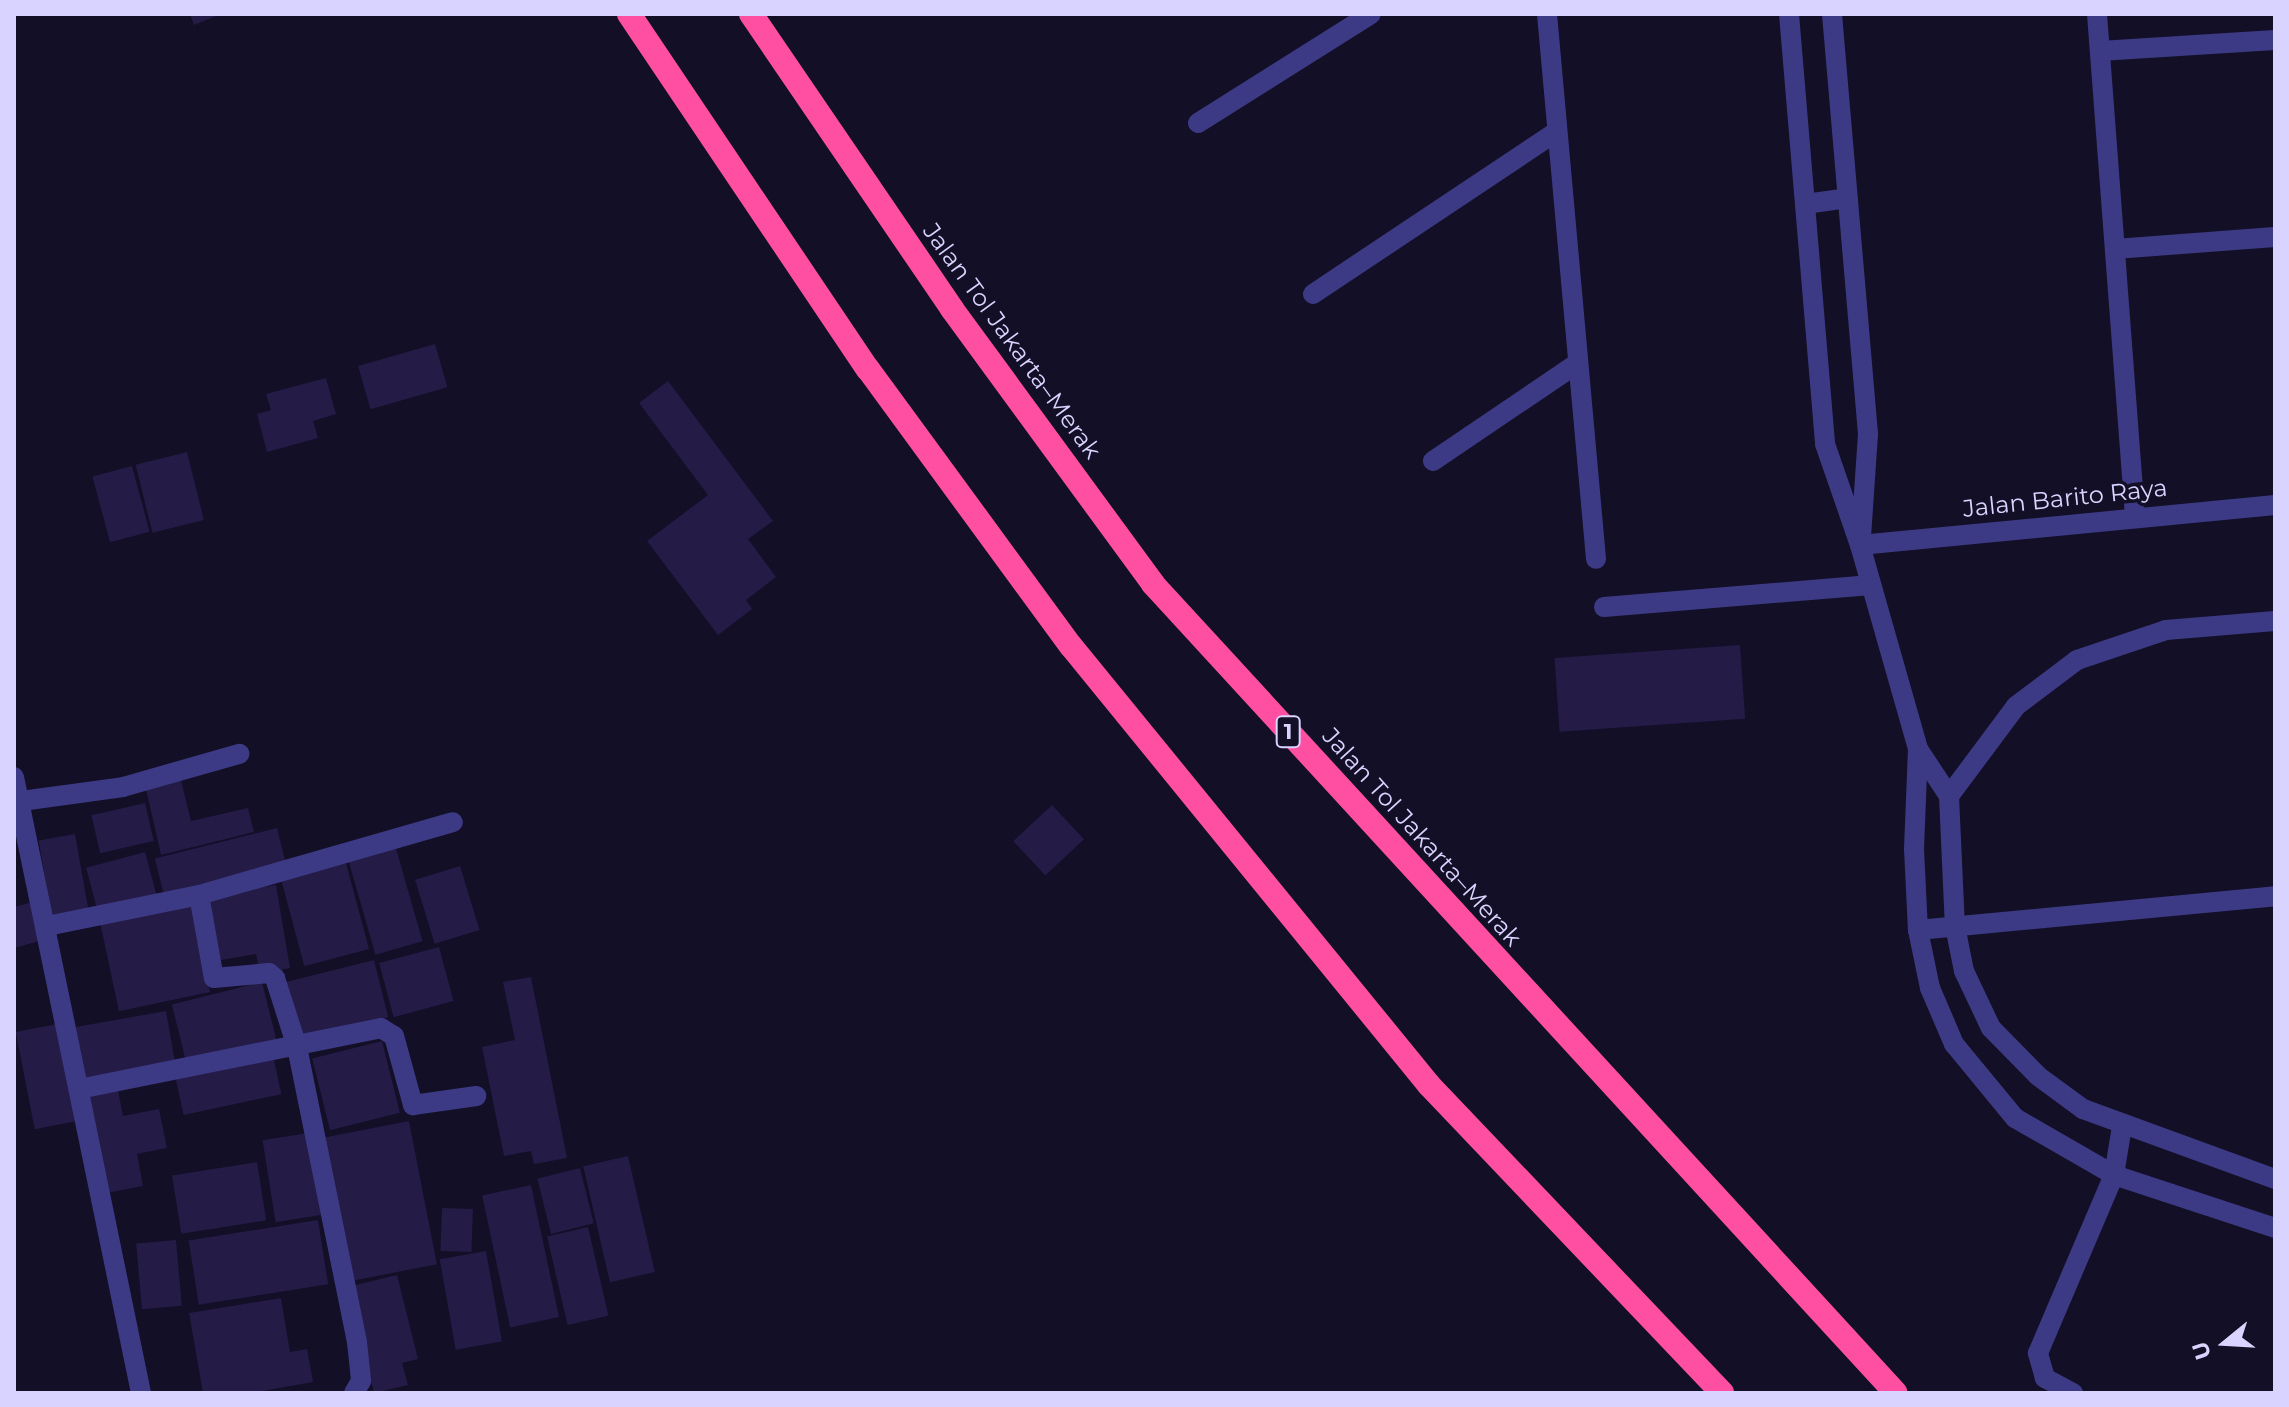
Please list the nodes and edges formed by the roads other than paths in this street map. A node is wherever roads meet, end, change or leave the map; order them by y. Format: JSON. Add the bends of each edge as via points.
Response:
{"nodes":[{"id":1,"x":629,"y":14,"type":"edge"},
{"id":2,"x":751,"y":14,"type":"edge"},
{"id":3,"x":1371,"y":14,"type":"edge"},
{"id":4,"x":1547,"y":14,"type":"edge"},
{"id":5,"x":1789,"y":14,"type":"edge"},
{"id":6,"x":1832,"y":14,"type":"edge"},
{"id":7,"x":2097,"y":14,"type":"edge"},
{"id":8,"x":2275,"y":40,"type":"edge"},
{"id":9,"x":2100,"y":51,"type":"junction"},
{"id":10,"x":1198,"y":123,"type":"dead end"},
{"id":11,"x":1556,"y":132,"type":"junction"},
{"id":12,"x":1848,"y":198,"type":"junction"},
{"id":13,"x":1805,"y":204,"type":"junction"},
{"id":14,"x":2275,"y":237,"type":"edge"},
{"id":15,"x":2115,"y":249,"type":"junction"},
{"id":16,"x":1313,"y":294,"type":"dead end"},
{"id":17,"x":1575,"y":365,"type":"junction"},
{"id":18,"x":1433,"y":461,"type":"dead end"},
{"id":19,"x":2275,"y":505,"type":"edge"},
{"id":20,"x":2135,"y":516,"type":"junction"},
{"id":21,"x":1860,"y":545,"type":"junction"},
{"id":22,"x":1596,"y":559,"type":"dead end"},
{"id":23,"x":1871,"y":585,"type":"junction"},
{"id":24,"x":1604,"y":607,"type":"dead end"},
{"id":25,"x":2275,"y":621,"type":"edge"},
{"id":26,"x":1916,"y":744,"type":"junction"},
{"id":27,"x":239,"y":754,"type":"dead end"},
{"id":28,"x":14,"y":777,"type":"edge"},
{"id":29,"x":1949,"y":796,"type":"junction"},
{"id":30,"x":17,"y":802,"type":"edge"},
{"id":31,"x":453,"y":822,"type":"dead end"},
{"id":32,"x":199,"y":895,"type":"junction"},
{"id":33,"x":2275,"y":896,"type":"edge"},
{"id":34,"x":47,"y":926,"type":"junction"},
{"id":35,"x":1955,"y":926,"type":"junction"},
{"id":36,"x":1918,"y":930,"type":"junction"},
{"id":37,"x":297,"y":1047,"type":"junction"},
{"id":38,"x":79,"y":1089,"type":"junction"},
{"id":39,"x":476,"y":1096,"type":"dead end"},
{"id":40,"x":2122,"y":1126,"type":"junction"},
{"id":41,"x":2114,"y":1175,"type":"junction"},
{"id":42,"x":2275,"y":1179,"type":"edge"},
{"id":43,"x":2275,"y":1228,"type":"edge"},
{"id":44,"x":141,"y":1393,"type":"edge"},
{"id":45,"x":354,"y":1393,"type":"edge"},
{"id":46,"x":1722,"y":1393,"type":"edge"},
{"id":47,"x":1896,"y":1393,"type":"edge"},
{"id":48,"x":2073,"y":1393,"type":"edge"}],
"edges":[{"from":1,"to":46,"type":"highway","via":[[868,369],[1071,646],[1429,1085]]},
{"from":2,"to":47,"type":"highway","name":"Jalan Tol Jakarta–Merak","number":"1","via":[[952,309],[1153,584]]},
{"from":3,"to":10,"type":"street"},
{"from":4,"to":11,"type":"street"},
{"from":5,"to":13,"type":"street"},
{"from":6,"to":12,"type":"street"},
{"from":7,"to":9,"type":"street"},
{"from":8,"to":9,"type":"street"},
{"from":9,"to":15,"type":"street"},
{"from":11,"to":16,"type":"street"},
{"from":11,"to":17,"type":"street"},
{"from":12,"to":13,"type":"street"},
{"from":12,"to":21,"type":"street","via":[[1868,434]]},
{"from":13,"to":21,"type":"street","via":[[1825,444]]},
{"from":14,"to":15,"type":"street"},
{"from":15,"to":20,"type":"street"},
{"from":17,"to":18,"type":"street"},
{"from":17,"to":22,"type":"street"},
{"from":19,"to":20,"type":"street","name":"Jalan Barito Raya"},
{"from":20,"to":21,"type":"street","name":"Jalan Barito Raya"},
{"from":21,"to":23,"type":"street"},
{"from":23,"to":24,"type":"street"},
{"from":23,"to":26,"type":"street"},
{"from":25,"to":29,"type":"street","via":[[2166,630],[2077,660],[2016,706]]},
{"from":26,"to":29,"type":"street"},
{"from":26,"to":36,"type":"street"},
{"from":27,"to":30,"type":"street","via":[[123,787]]},
{"from":28,"to":30,"type":"street"},
{"from":29,"to":35,"type":"street"},
{"from":30,"to":34,"type":"street"},
{"from":31,"to":32,"type":"street"},
{"from":32,"to":34,"type":"street"},
{"from":32,"to":37,"type":"street","via":[[214,978],[273,975]]},
{"from":33,"to":35,"type":"street"},
{"from":34,"to":38,"type":"street"},
{"from":35,"to":36,"type":"street"},
{"from":35,"to":40,"type":"street","via":[[1964,971],[1991,1028],[2038,1076],[2083,1109]]},
{"from":36,"to":41,"type":"street","via":[[1930,988],[1954,1044],[2015,1118]]},
{"from":37,"to":38,"type":"street"},
{"from":37,"to":39,"type":"street","via":[[381,1028],[394,1036],[413,1105]]},
{"from":37,"to":45,"type":"street","via":[[357,1342],[361,1381]]},
{"from":38,"to":44,"type":"street"},
{"from":40,"to":41,"type":"street"},
{"from":40,"to":42,"type":"street"},
{"from":41,"to":43,"type":"street"},
{"from":41,"to":48,"type":"street","via":[[2038,1353],[2045,1378]]}]}
